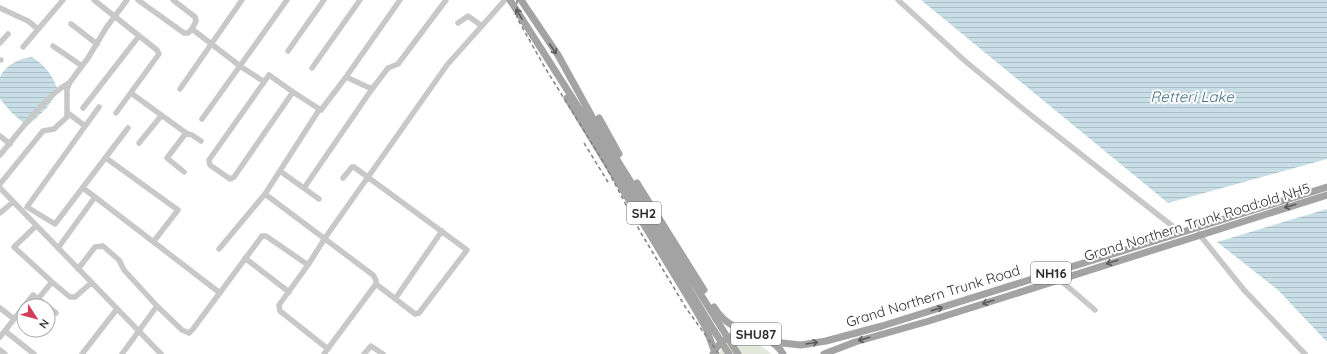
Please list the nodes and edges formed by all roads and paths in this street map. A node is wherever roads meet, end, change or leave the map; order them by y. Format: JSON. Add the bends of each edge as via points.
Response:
{"nodes":[{"id":1,"x":63,"y":0,"type":"edge"},
{"id":2,"x":94,"y":0,"type":"edge"},
{"id":3,"x":127,"y":0,"type":"edge"},
{"id":4,"x":138,"y":0,"type":"edge"},
{"id":5,"x":173,"y":0,"type":"edge"},
{"id":6,"x":242,"y":0,"type":"edge"},
{"id":7,"x":287,"y":0,"type":"edge"},
{"id":8,"x":324,"y":0,"type":"edge"},
{"id":9,"x":360,"y":0,"type":"edge"},
{"id":10,"x":400,"y":0,"type":"edge"},
{"id":11,"x":446,"y":0,"type":"edge"},
{"id":12,"x":505,"y":0,"type":"edge"},
{"id":13,"x":510,"y":0,"type":"edge"},
{"id":14,"x":521,"y":0,"type":"edge"},
{"id":15,"x":898,"y":0,"type":"edge"},
{"id":16,"x":0,"y":8,"type":"edge"},
{"id":17,"x":115,"y":16,"type":"junction"},
{"id":18,"x":458,"y":23,"type":"dead end"},
{"id":19,"x":71,"y":24,"type":"dead end"},
{"id":20,"x":482,"y":26,"type":"junction"},
{"id":21,"x":38,"y":29,"type":"junction"},
{"id":22,"x":192,"y":30,"type":"junction"},
{"id":23,"x":8,"y":34,"type":"dead end"},
{"id":24,"x":139,"y":36,"type":"junction"},
{"id":25,"x":0,"y":43,"type":"edge"},
{"id":26,"x":96,"y":44,"type":"junction"},
{"id":27,"x":211,"y":44,"type":"junction"},
{"id":28,"x":53,"y":46,"type":"dead end"},
{"id":29,"x":23,"y":47,"type":"dead end"},
{"id":30,"x":288,"y":51,"type":"dead end"},
{"id":31,"x":82,"y":66,"type":"junction"},
{"id":32,"x":240,"y":66,"type":"junction"},
{"id":33,"x":312,"y":68,"type":"dead end"},
{"id":34,"x":346,"y":77,"type":"junction"},
{"id":35,"x":263,"y":81,"type":"junction"},
{"id":36,"x":70,"y":82,"type":"junction"},
{"id":37,"x":180,"y":89,"type":"dead end"},
{"id":38,"x":372,"y":89,"type":"junction"},
{"id":39,"x":566,"y":89,"type":"junction"},
{"id":40,"x":577,"y":89,"type":"junction"},
{"id":41,"x":293,"y":92,"type":"junction"},
{"id":42,"x":132,"y":93,"type":"junction"},
{"id":43,"x":99,"y":107,"type":"dead end"},
{"id":44,"x":83,"y":108,"type":"dead end"},
{"id":45,"x":319,"y":110,"type":"junction"},
{"id":46,"x":68,"y":113,"type":"junction"},
{"id":47,"x":116,"y":113,"type":"dead end"},
{"id":48,"x":161,"y":116,"type":"junction"},
{"id":49,"x":202,"y":119,"type":"dead end"},
{"id":50,"x":85,"y":126,"type":"junction"},
{"id":51,"x":128,"y":128,"type":"dead end"},
{"id":52,"x":186,"y":133,"type":"junction"},
{"id":53,"x":0,"y":136,"type":"edge"},
{"id":54,"x":201,"y":141,"type":"dead end"},
{"id":55,"x":139,"y":143,"type":"dead end"},
{"id":56,"x":10,"y":144,"type":"junction"},
{"id":57,"x":0,"y":156,"type":"edge"},
{"id":58,"x":106,"y":158,"type":"junction"},
{"id":59,"x":280,"y":171,"type":"junction"},
{"id":60,"x":184,"y":172,"type":"dead end"},
{"id":61,"x":369,"y":176,"type":"junction"},
{"id":62,"x":343,"y":178,"type":"dead end"},
{"id":63,"x":0,"y":184,"type":"edge"},
{"id":64,"x":1327,"y":187,"type":"edge"},
{"id":65,"x":0,"y":188,"type":"edge"},
{"id":66,"x":83,"y":188,"type":"junction"},
{"id":67,"x":304,"y":188,"type":"junction"},
{"id":68,"x":264,"y":194,"type":"junction"},
{"id":69,"x":1327,"y":195,"type":"edge"},
{"id":70,"x":95,"y":197,"type":"junction"},
{"id":71,"x":319,"y":199,"type":"dead end"},
{"id":72,"x":13,"y":202,"type":"junction"},
{"id":73,"x":0,"y":213,"type":"edge"},
{"id":74,"x":36,"y":226,"type":"junction"},
{"id":75,"x":442,"y":231,"type":"junction"},
{"id":76,"x":1180,"y":232,"type":"junction"},
{"id":77,"x":1199,"y":234,"type":"junction"},
{"id":78,"x":324,"y":238,"type":"junction"},
{"id":79,"x":154,"y":241,"type":"junction"},
{"id":80,"x":58,"y":248,"type":"junction"},
{"id":81,"x":219,"y":250,"type":"dead end"},
{"id":82,"x":245,"y":258,"type":"junction"},
{"id":83,"x":308,"y":265,"type":"junction"},
{"id":84,"x":78,"y":269,"type":"junction"},
{"id":85,"x":1059,"y":279,"type":"junction"},
{"id":86,"x":52,"y":282,"type":"junction"},
{"id":87,"x":91,"y":283,"type":"junction"},
{"id":88,"x":376,"y":284,"type":"junction"},
{"id":89,"x":289,"y":292,"type":"junction"},
{"id":90,"x":220,"y":293,"type":"junction"},
{"id":91,"x":39,"y":298,"type":"edge"},
{"id":92,"x":395,"y":299,"type":"junction"},
{"id":93,"x":157,"y":306,"type":"junction"},
{"id":94,"x":0,"y":308,"type":"edge"},
{"id":95,"x":117,"y":310,"type":"junction"},
{"id":96,"x":1095,"y":310,"type":"dead end"},
{"id":97,"x":16,"y":316,"type":"edge"},
{"id":98,"x":14,"y":319,"type":"junction"},
{"id":99,"x":139,"y":330,"type":"junction"},
{"id":100,"x":5,"y":331,"type":"junction"},
{"id":101,"x":749,"y":333,"type":"junction"},
{"id":102,"x":0,"y":337,"type":"edge"},
{"id":103,"x":773,"y":342,"type":"junction"},
{"id":104,"x":0,"y":350,"type":"edge"},
{"id":105,"x":326,"y":351,"type":"edge"},
{"id":106,"x":713,"y":352,"type":"edge"},
{"id":107,"x":5,"y":354,"type":"edge"},
{"id":108,"x":34,"y":354,"type":"edge"},
{"id":109,"x":82,"y":354,"type":"edge"},
{"id":110,"x":122,"y":354,"type":"edge"},
{"id":111,"x":161,"y":354,"type":"edge"},
{"id":112,"x":364,"y":354,"type":"edge"},
{"id":113,"x":383,"y":354,"type":"edge"},
{"id":114,"x":729,"y":354,"type":"edge"},
{"id":115,"x":738,"y":354,"type":"edge"},
{"id":116,"x":783,"y":354,"type":"edge"},
{"id":117,"x":824,"y":354,"type":"edge"},
{"id":118,"x":1304,"y":354,"type":"edge"}],
"edges":[{"from":1,"to":21,"type":"street"},
{"from":2,"to":17,"type":"street"},
{"from":3,"to":17,"type":"street"},
{"from":4,"to":22,"type":"street","via":[[184,33]]},
{"from":5,"to":22,"type":"street","via":[[195,17]]},
{"from":6,"to":27,"type":"street"},
{"from":7,"to":32,"type":"street"},
{"from":8,"to":30,"type":"street"},
{"from":9,"to":33,"type":"street"},
{"from":10,"to":34,"type":"street"},
{"from":11,"to":38,"type":"street","via":[[398,64],[388,68]]},
{"from":12,"to":20,"type":"street"},
{"from":39,"to":13,"type":"main road","number":"SH2","one_way":true},
{"from":14,"to":40,"type":"main road","number":"SH2","one_way":true,"via":[[558,55]]},
{"from":15,"to":76,"type":"street","via":[[951,48],[1084,159]]},
{"from":16,"to":21,"type":"street","via":[[28,21]]},
{"from":17,"to":24,"type":"street"},
{"from":17,"to":26,"type":"street"},
{"from":18,"to":20,"type":"street","via":[[468,16]]},
{"from":19,"to":26,"type":"street"},
{"from":20,"to":61,"type":"street","via":[[447,65]]},
{"from":21,"to":29,"type":"street"},
{"from":22,"to":27,"type":"street"},
{"from":23,"to":25,"type":"street"},
{"from":24,"to":42,"type":"street","via":[[159,54]]},
{"from":24,"to":44,"type":"street"},
{"from":26,"to":31,"type":"street"},
{"from":27,"to":32,"type":"street"},
{"from":27,"to":37,"type":"street"},
{"from":28,"to":31,"type":"street"},
{"from":31,"to":36,"type":"street"},
{"from":32,"to":35,"type":"street"},
{"from":32,"to":49,"type":"street"},
{"from":34,"to":38,"type":"street"},
{"from":34,"to":45,"type":"street","via":[[323,110]]},
{"from":35,"to":41,"type":"street","via":[[270,75]]},
{"from":35,"to":41,"type":"street","via":[[209,160],[210,165],[230,179],[234,177]]},
{"from":36,"to":46,"type":"street"},
{"from":36,"to":56,"type":"street","via":[[29,120]]},
{"from":38,"to":67,"type":"street"},
{"from":39,"to":106,"type":"main road","via":[[567,97],[697,312]]},
{"from":39,"to":114,"type":"main road","number":"SH2","bridge":true},
{"from":40,"to":101,"type":"main road","via":[[582,90],[719,314],[730,325]]},
{"from":40,"to":115,"type":"main road","number":"SH2","bridge":true,"via":[[606,142]]},
{"from":41,"to":45,"type":"street"},
{"from":42,"to":47,"type":"street"},
{"from":42,"to":48,"type":"street"},
{"from":43,"to":50,"type":"street"},
{"from":45,"to":59,"type":"street"},
{"from":46,"to":50,"type":"street"},
{"from":46,"to":63,"type":"street","via":[[54,129],[42,131]]},
{"from":48,"to":52,"type":"street"},
{"from":48,"to":55,"type":"street"},
{"from":50,"to":66,"type":"street","via":[[27,207],[55,224]]},
{"from":51,"to":58,"type":"street"},
{"from":52,"to":54,"type":"street"},
{"from":52,"to":60,"type":"street","via":[[167,158]]},
{"from":53,"to":56,"type":"street"},
{"from":56,"to":57,"type":"street"},
{"from":58,"to":66,"type":"street"},
{"from":58,"to":79,"type":"street","via":[[178,210]]},
{"from":59,"to":67,"type":"street"},
{"from":59,"to":68,"type":"street"},
{"from":61,"to":62,"type":"street","via":[[352,167]]},
{"from":61,"to":75,"type":"street"},
{"from":61,"to":78,"type":"street"},
{"from":64,"to":76,"type":"main road","name":"Grand Northern Trunk Road","number":"NH16"},
{"from":65,"to":72,"type":"street"},
{"from":66,"to":70,"type":"street"},
{"from":67,"to":71,"type":"street"},
{"from":68,"to":78,"type":"street"},
{"from":68,"to":81,"type":"street"},
{"from":69,"to":77,"type":"main road","name":"Grand Northern Trunk Road:old NH5","number":"NH16","one_way":true},
{"from":70,"to":79,"type":"street"},
{"from":70,"to":80,"type":"street"},
{"from":72,"to":73,"type":"street"},
{"from":72,"to":74,"type":"street"},
{"from":74,"to":80,"type":"street"},
{"from":74,"to":86,"type":"street","via":[[14,247]]},
{"from":75,"to":92,"type":"street"},
{"from":75,"to":92,"type":"street","via":[[466,249],[466,252],[419,313],[415,314]]},
{"from":103,"to":76,"type":"main road","name":"Grand Northern Trunk Road","number":"NH16","one_way":true,"via":[[801,345],[882,326]]},
{"from":77,"to":85,"type":"main road","name":"Grand Northern Trunk Road:old NH5","number":"NH16","one_way":true},
{"from":77,"to":118,"type":"street","via":[[1244,290]]},
{"from":78,"to":83,"type":"street"},
{"from":78,"to":88,"type":"street","via":[[373,275]]},
{"from":79,"to":90,"type":"street"},
{"from":80,"to":84,"type":"street"},
{"from":82,"to":83,"type":"street","via":[[260,237],[266,236]]},
{"from":82,"to":89,"type":"street"},
{"from":82,"to":90,"type":"street"},
{"from":83,"to":89,"type":"street"},
{"from":84,"to":87,"type":"street"},
{"from":84,"to":93,"type":"street","via":[[95,247],[103,246],[119,260],[124,270]]},
{"from":85,"to":96,"type":"street"},
{"from":85,"to":117,"type":"main road","name":"Grand Northern Trunk Road:old NH5","number":"NH16","one_way":true,"via":[[855,342]]},
{"from":86,"to":87,"type":"street","via":[[70,297],[75,297]]},
{"from":86,"to":91,"type":"street"},
{"from":87,"to":95,"type":"street"},
{"from":88,"to":92,"type":"street"},
{"from":88,"to":105,"type":"street"},
{"from":89,"to":105,"type":"street","via":[[279,305],[280,310]]},
{"from":90,"to":93,"type":"street","via":[[189,333],[182,330]]},
{"from":93,"to":99,"type":"street"},
{"from":94,"to":98,"type":"street"},
{"from":95,"to":99,"type":"street"},
{"from":95,"to":109,"type":"street"},
{"from":97,"to":98,"type":"street"},
{"from":98,"to":100,"type":"street"},
{"from":99,"to":110,"type":"street"},
{"from":99,"to":111,"type":"street"},
{"from":100,"to":102,"type":"street"},
{"from":100,"to":108,"type":"street"},
{"from":101,"to":103,"type":"main road","number":"SHU87"},
{"from":101,"to":106,"type":"main road","number":"SHU87","via":[[736,335],[724,341]]},
{"from":103,"to":116,"type":"main road","number":"SHU87"},
{"from":104,"to":107,"type":"street"},
{"from":112,"to":113,"type":"street","via":[[371,346]]}]}
